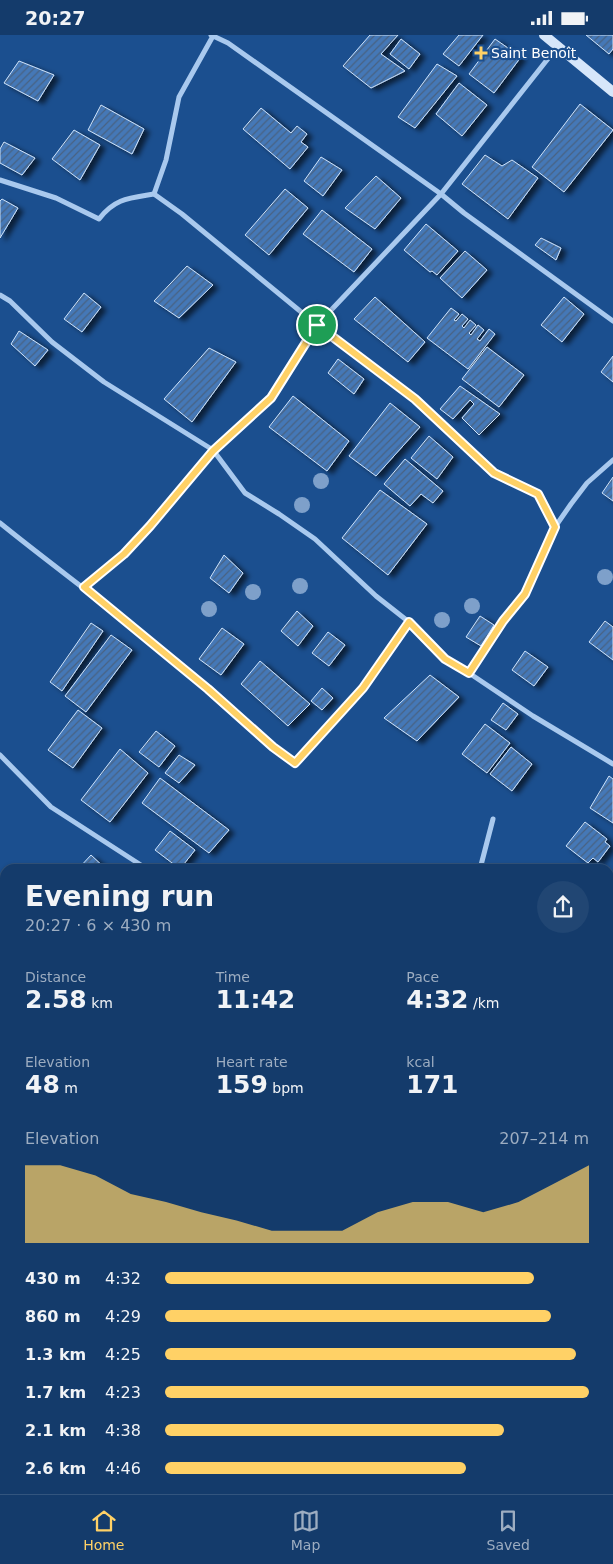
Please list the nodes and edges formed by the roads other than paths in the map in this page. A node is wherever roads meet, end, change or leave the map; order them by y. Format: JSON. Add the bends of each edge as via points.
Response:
{"nodes":[{"id":1,"x":212,"y":35,"type":"edge"},
{"id":2,"x":544,"y":35,"type":"edge"},
{"id":3,"x":558,"y":45,"type":"junction"},
{"id":4,"x":613,"y":92,"type":"edge"},
{"id":5,"x":0,"y":180,"type":"edge"},
{"id":6,"x":154,"y":194,"type":"junction"},
{"id":7,"x":441,"y":194,"type":"junction"},
{"id":8,"x":0,"y":295,"type":"edge"},
{"id":9,"x":613,"y":321,"type":"edge"},
{"id":10,"x":317,"y":325,"type":"junction"},
{"id":11,"x":213,"y":451,"type":"junction"},
{"id":12,"x":613,"y":460,"type":"edge"},
{"id":13,"x":0,"y":523,"type":"edge"},
{"id":14,"x":555,"y":527,"type":"junction"},
{"id":15,"x":84,"y":587,"type":"junction"},
{"id":16,"x":409,"y":622,"type":"junction"},
{"id":17,"x":469,"y":673,"type":"junction"},
{"id":18,"x":0,"y":755,"type":"edge"},
{"id":19,"x":613,"y":764,"type":"edge"},
{"id":20,"x":493,"y":819,"type":"dead end"},
{"id":21,"x":139,"y":864,"type":"edge"},
{"id":22,"x":481,"y":864,"type":"edge"}],
"edges":[{"from":1,"to":6,"type":"street","via":[[179,97],[166,160]]},
{"from":1,"to":7,"type":"street","via":[[228,43]]},
{"from":2,"to":3,"type":"main road"},
{"from":3,"to":4,"type":"main road"},
{"from":3,"to":7,"type":"street"},
{"from":5,"to":6,"type":"street","via":[[56,198],[99,219],[108,207]]},
{"from":6,"to":10,"type":"street"},
{"from":7,"to":9,"type":"street"},
{"from":7,"to":10,"type":"street"},
{"from":8,"to":11,"type":"street","via":[[52,342],[104,382]]},
{"from":10,"to":11,"type":"street","via":[[271,398]]},
{"from":10,"to":14,"type":"street","via":[[415,399],[494,473],[538,494]]},
{"from":11,"to":15,"type":"street","via":[[124,554]]},
{"from":11,"to":16,"type":"street","via":[[244,493],[315,539]]},
{"from":12,"to":14,"type":"street","via":[[587,483]]},
{"from":13,"to":15,"type":"street"},
{"from":14,"to":17,"type":"street","via":[[525,594]]},
{"from":15,"to":16,"type":"street","via":[[295,763],[363,688]]},
{"from":16,"to":17,"type":"street","via":[[445,659]]},
{"from":17,"to":19,"type":"street"},
{"from":18,"to":21,"type":"street","via":[[51,807]]},
{"from":20,"to":22,"type":"street"}]}
